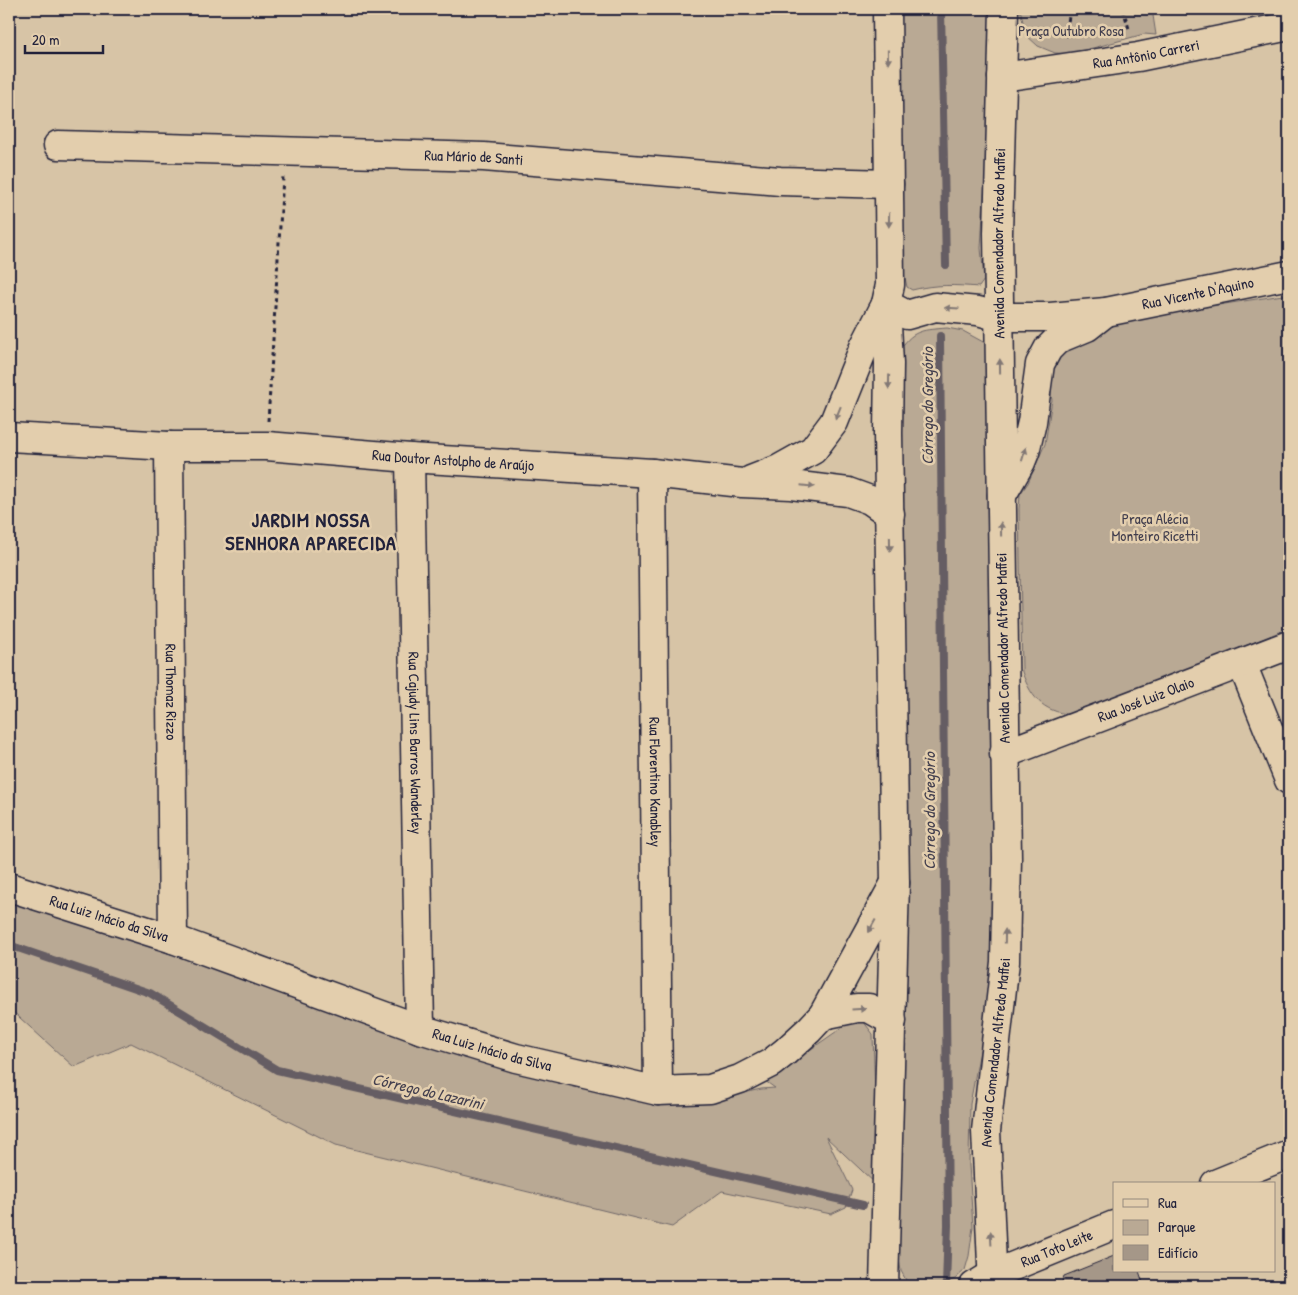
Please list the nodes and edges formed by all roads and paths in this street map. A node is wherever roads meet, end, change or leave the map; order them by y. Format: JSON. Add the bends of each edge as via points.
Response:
{"nodes":[{"id":1,"x":887,"y":9,"type":"edge"},
{"id":2,"x":1004,"y":9,"type":"edge"},
{"id":3,"x":1070,"y":9,"type":"edge"},
{"id":4,"x":1289,"y":26,"type":"edge"},
{"id":5,"x":1066,"y":37,"type":"dead end"},
{"id":6,"x":1002,"y":77,"type":"junction"},
{"id":7,"x":58,"y":145,"type":"dead end"},
{"id":8,"x":284,"y":152,"type":"junction"},
{"id":9,"x":889,"y":184,"type":"junction"},
{"id":10,"x":1289,"y":275,"type":"edge"},
{"id":11,"x":886,"y":304,"type":"junction"},
{"id":12,"x":1106,"y":312,"type":"junction"},
{"id":13,"x":1000,"y":317,"type":"junction"},
{"id":14,"x":9,"y":437,"type":"edge"},
{"id":15,"x":170,"y":446,"type":"junction"},
{"id":16,"x":267,"y":446,"type":"junction"},
{"id":17,"x":410,"y":458,"type":"junction"},
{"id":18,"x":652,"y":473,"type":"junction"},
{"id":19,"x":742,"y":483,"type":"junction"},
{"id":20,"x":1001,"y":497,"type":"junction"},
{"id":21,"x":890,"y":514,"type":"junction"},
{"id":22,"x":1289,"y":645,"type":"edge"},
{"id":23,"x":1242,"y":664,"type":"junction"},
{"id":24,"x":1004,"y":754,"type":"junction"},
{"id":25,"x":1289,"y":780,"type":"edge"},
{"id":26,"x":895,"y":883,"type":"junction"},
{"id":27,"x":9,"y":887,"type":"edge"},
{"id":28,"x":173,"y":939,"type":"junction"},
{"id":29,"x":823,"y":1015,"type":"junction"},
{"id":30,"x":892,"y":1021,"type":"junction"},
{"id":31,"x":420,"y":1029,"type":"junction"},
{"id":32,"x":658,"y":1091,"type":"junction"},
{"id":33,"x":1289,"y":1154,"type":"edge"},
{"id":34,"x":1220,"y":1182,"type":"edge"},
{"id":35,"x":1113,"y":1225,"type":"edge"},
{"id":36,"x":986,"y":1282,"type":"edge"},
{"id":37,"x":884,"y":1286,"type":"edge"}],
"edges":[{"from":1,"to":9,"type":"street","one_way":true},
{"from":2,"to":6,"type":"street","name":"Avenida Comendador Alfredo Maffei"},
{"from":3,"to":5,"type":"path"},
{"from":4,"to":6,"type":"street","name":"Rua Antônio Carreri","via":[[1138,57]]},
{"from":6,"to":13,"type":"street","name":"Avenida Comendador Alfredo Maffei","via":[[998,233]]},
{"from":7,"to":8,"type":"street","name":"Rua Mário de Santi"},
{"from":8,"to":9,"type":"street","name":"Rua Mário de Santi","via":[[484,157],[780,182]]},
{"from":8,"to":16,"type":"path"},
{"from":9,"to":11,"type":"street","one_way":true,"via":[[890,285]]},
{"from":10,"to":12,"type":"street","name":"Rua Vicente D'Aquino"},
{"from":13,"to":11,"type":"street","one_way":true,"via":[[978,311],[935,307],[907,315]]},
{"from":11,"to":19,"type":"street","one_way":true,"via":[[864,347],[834,422],[814,450],[779,469]]},
{"from":11,"to":21,"type":"street","one_way":true},
{"from":12,"to":13,"type":"street"},
{"from":20,"to":12,"type":"street","one_way":true,"via":[[1025,452],[1040,364],[1048,349]]},
{"from":20,"to":13,"type":"street","name":"Avenida Comendador Alfredo Maffei","one_way":true},
{"from":14,"to":15,"type":"street","name":"Rua Doutor Astolpho de Araújo"},
{"from":15,"to":16,"type":"street","name":"Rua Doutor Astolpho de Araújo"},
{"from":15,"to":28,"type":"street","name":"Rua Thomaz Rizzo"},
{"from":16,"to":17,"type":"street","name":"Rua Doutor Astolpho de Araújo"},
{"from":17,"to":18,"type":"street","name":"Rua Doutor Astolpho de Araújo"},
{"from":17,"to":31,"type":"street","name":"Rua Cajudy Lins Barros Wanderley"},
{"from":18,"to":19,"type":"street","name":"Rua Doutor Astolpho de Araújo"},
{"from":18,"to":32,"type":"street","name":"Rua Florentino Kanabley"},
{"from":19,"to":21,"type":"street","name":"Rua Doutor Astolpho de Araújo","one_way":true,"via":[[848,492],[870,500]]},
{"from":24,"to":20,"type":"street","name":"Avenida Comendador Alfredo Maffei","one_way":true},
{"from":21,"to":26,"type":"street","one_way":true},
{"from":22,"to":23,"type":"street","name":"Rua José Luiz Olaio"},
{"from":23,"to":24,"type":"street","name":"Rua José Luiz Olaio"},
{"from":23,"to":25,"type":"street"},
{"from":36,"to":24,"type":"street","name":"Avenida Comendador Alfredo Maffei","one_way":true,"via":[[986,1131],[1005,962]]},
{"from":26,"to":29,"type":"street","name":"Rua Luiz Inácio da Silva","one_way":true},
{"from":26,"to":30,"type":"street"},
{"from":27,"to":28,"type":"street","name":"Rua Luiz Inácio da Silva"},
{"from":28,"to":31,"type":"street","name":"Rua Luiz Inácio da Silva"},
{"from":29,"to":30,"type":"street","one_way":true,"via":[[869,1008]]},
{"from":29,"to":32,"type":"street","name":"Rua Luiz Inácio da Silva","via":[[785,1052],[740,1079],[710,1089]]},
{"from":30,"to":37,"type":"street"},
{"from":31,"to":32,"type":"street","name":"Rua Luiz Inácio da Silva","via":[[516,1058]]},
{"from":33,"to":34,"type":"street"},
{"from":35,"to":36,"type":"street","name":"Rua Toto Leite"}]}
